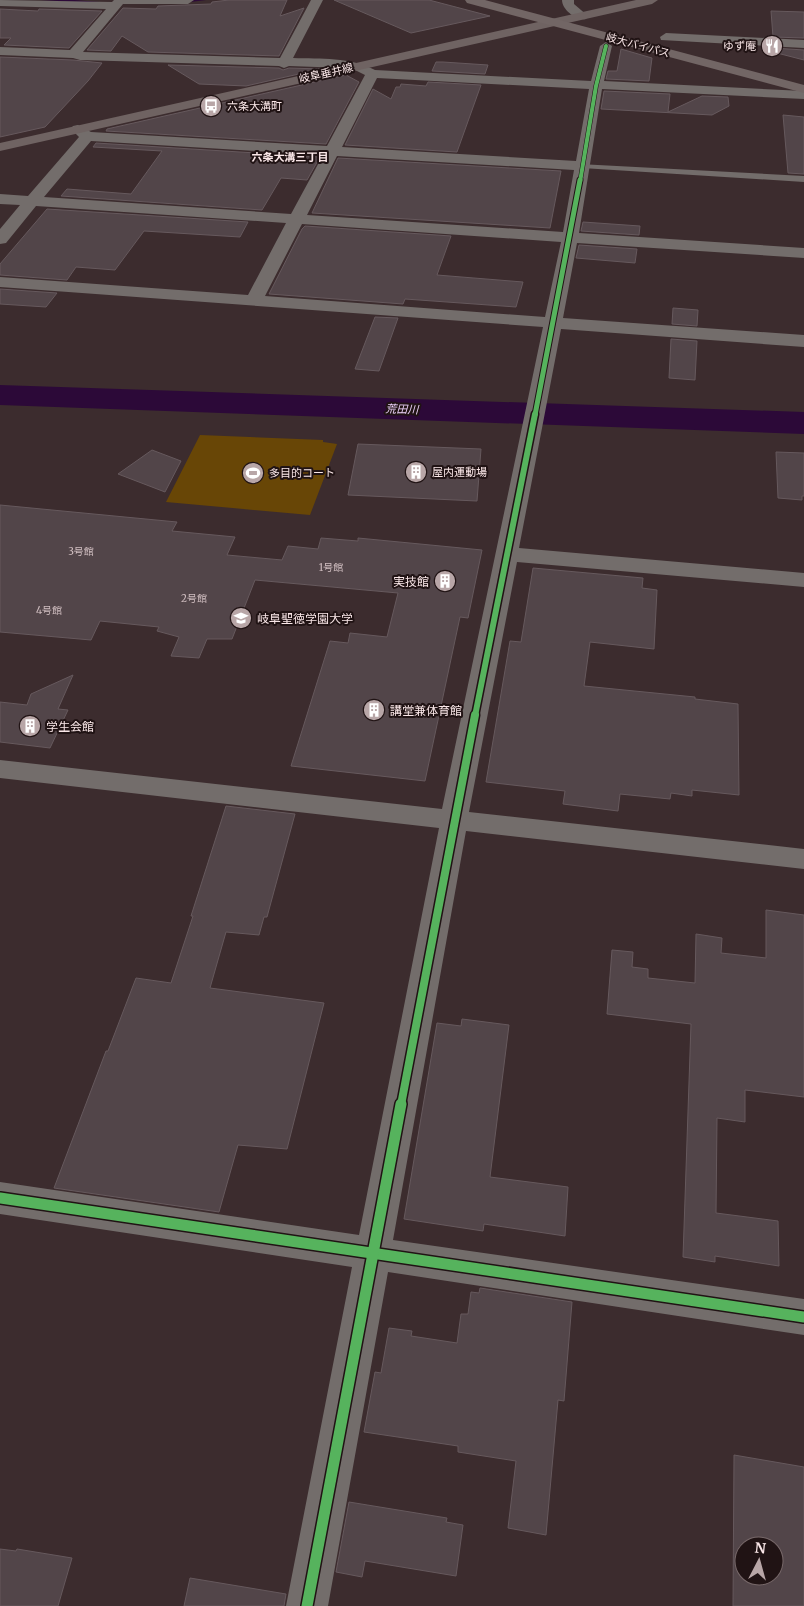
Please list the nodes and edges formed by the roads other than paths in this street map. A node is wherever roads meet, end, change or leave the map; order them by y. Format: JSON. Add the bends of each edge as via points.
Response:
{"nodes":[{"id":1,"x":188,"y":0,"type":"edge"},
{"id":2,"x":317,"y":0,"type":"edge"},
{"id":3,"x":471,"y":0,"type":"edge"},
{"id":4,"x":568,"y":0,"type":"edge"},
{"id":5,"x":652,"y":0,"type":"edge"},
{"id":6,"x":0,"y":2,"type":"edge"},
{"id":7,"x":118,"y":2,"type":"edge"},
{"id":8,"x":553,"y":8,"type":"dead end"},
{"id":9,"x":582,"y":16,"type":"junction"},
{"id":10,"x":555,"y":22,"type":"junction"},
{"id":11,"x":611,"y":23,"type":"dead end"},
{"id":12,"x":661,"y":36,"type":"joint"},
{"id":13,"x":804,"y":44,"type":"edge"},
{"id":14,"x":606,"y":46,"type":"dead end"},
{"id":15,"x":0,"y":51,"type":"edge"},
{"id":16,"x":74,"y":54,"type":"junction"},
{"id":17,"x":730,"y":54,"type":"dead end"},
{"id":18,"x":284,"y":64,"type":"junction"},
{"id":19,"x":356,"y":66,"type":"junction"},
{"id":20,"x":372,"y":74,"type":"junction"},
{"id":21,"x":596,"y":86,"type":"junction"},
{"id":22,"x":804,"y":88,"type":"edge"},
{"id":23,"x":804,"y":95,"type":"edge"},
{"id":24,"x":83,"y":133,"type":"junction"},
{"id":25,"x":0,"y":147,"type":"edge"},
{"id":26,"x":332,"y":151,"type":"junction"},
{"id":27,"x":582,"y":166,"type":"junction"},
{"id":28,"x":804,"y":179,"type":"edge"},
{"id":29,"x":0,"y":199,"type":"edge"},
{"id":30,"x":32,"y":202,"type":"junction"},
{"id":31,"x":296,"y":219,"type":"junction"},
{"id":32,"x":570,"y":237,"type":"junction"},
{"id":33,"x":0,"y":239,"type":"edge"},
{"id":34,"x":804,"y":253,"type":"edge"},
{"id":35,"x":0,"y":282,"type":"edge"},
{"id":36,"x":254,"y":300,"type":"junction"},
{"id":37,"x":553,"y":322,"type":"junction"},
{"id":38,"x":804,"y":341,"type":"edge"},
{"id":39,"x":506,"y":554,"type":"junction"},
{"id":40,"x":804,"y":580,"type":"edge"},
{"id":41,"x":0,"y":769,"type":"edge"},
{"id":42,"x":454,"y":820,"type":"junction"},
{"id":43,"x":804,"y":859,"type":"edge"},
{"id":44,"x":0,"y":1198,"type":"edge"},
{"id":45,"x":374,"y":1255,"type":"junction"},
{"id":46,"x":804,"y":1317,"type":"edge"},
{"id":47,"x":308,"y":1606,"type":"edge"}],
"edges":[{"from":1,"to":7,"type":"street"},
{"from":2,"to":18,"type":"street"},
{"from":3,"to":10,"type":"highway","name":"岐大バイパス"},
{"from":4,"to":9,"type":"street","via":[[568,5]]},
{"from":5,"to":9,"type":"main road","name":"岐阜垂井線"},
{"from":6,"to":7,"type":"street"},
{"from":7,"to":16,"type":"street"},
{"from":8,"to":9,"type":"highway","name":"岐大バイパス"},
{"from":9,"to":10,"type":"main road","name":"岐阜垂井線"},
{"from":9,"to":11,"type":"highway","name":"岐大バイパス"},
{"from":10,"to":19,"type":"main road","name":"岐阜垂井線"},
{"from":10,"to":22,"type":"highway","name":"岐大バイパス"},
{"from":12,"to":13,"type":"street"},
{"from":12,"to":17,"type":"highway","name":"岐大バイパス"},
{"from":14,"to":21,"type":"street"},
{"from":15,"to":16,"type":"street"},
{"from":16,"to":18,"type":"street"},
{"from":18,"to":19,"type":"street"},
{"from":19,"to":20,"type":"street"},
{"from":19,"to":24,"type":"main road","name":"岐阜垂井線"},
{"from":20,"to":21,"type":"street"},
{"from":20,"to":26,"type":"street"},
{"from":21,"to":23,"type":"street"},
{"from":21,"to":27,"type":"street"},
{"from":24,"to":25,"type":"main road","name":"岐阜垂井線"},
{"from":24,"to":26,"type":"street"},
{"from":24,"to":30,"type":"street"},
{"from":26,"to":27,"type":"street"},
{"from":26,"to":31,"type":"street"},
{"from":27,"to":28,"type":"lane"},
{"from":27,"to":32,"type":"street"},
{"from":29,"to":30,"type":"street"},
{"from":30,"to":31,"type":"street"},
{"from":30,"to":33,"type":"street"},
{"from":31,"to":32,"type":"street"},
{"from":31,"to":36,"type":"street"},
{"from":32,"to":34,"type":"street"},
{"from":32,"to":37,"type":"street"},
{"from":35,"to":36,"type":"street"},
{"from":36,"to":37,"type":"street"},
{"from":37,"to":38,"type":"street"},
{"from":37,"to":39,"type":"street"},
{"from":39,"to":40,"type":"street"},
{"from":39,"to":42,"type":"street"},
{"from":41,"to":42,"type":"street"},
{"from":42,"to":43,"type":"street"},
{"from":42,"to":45,"type":"street"},
{"from":44,"to":45,"type":"street"},
{"from":45,"to":46,"type":"street"},
{"from":45,"to":47,"type":"street"}]}
